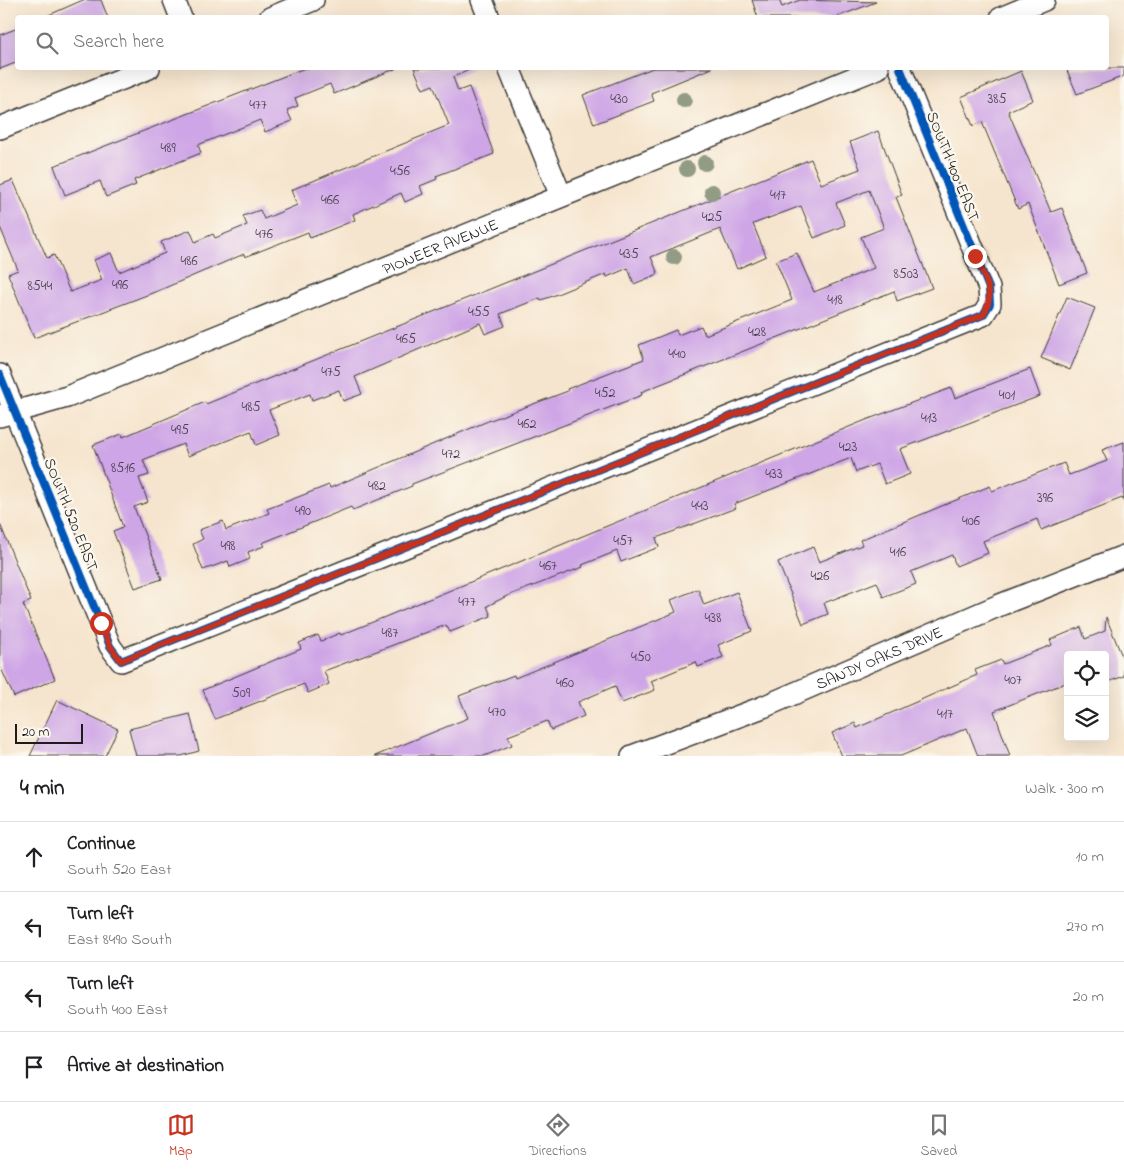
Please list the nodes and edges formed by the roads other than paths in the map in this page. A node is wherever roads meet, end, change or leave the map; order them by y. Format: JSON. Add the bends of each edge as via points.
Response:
{"nodes":[{"id":1,"x":174,"y":0,"type":"edge"},
{"id":2,"x":312,"y":0,"type":"edge"},
{"id":3,"x":482,"y":0,"type":"edge"},
{"id":4,"x":1044,"y":0,"type":"edge"},
{"id":5,"x":180,"y":15,"type":"edge"},
{"id":6,"x":277,"y":15,"type":"edge"},
{"id":7,"x":488,"y":15,"type":"edge"},
{"id":8,"x":1008,"y":15,"type":"edge"},
{"id":9,"x":144,"y":70,"type":"edge"},
{"id":10,"x":510,"y":70,"type":"edge"},
{"id":11,"x":873,"y":70,"type":"edge"},
{"id":12,"x":901,"y":70,"type":"edge"},
{"id":13,"x":0,"y":128,"type":"edge"},
{"id":14,"x":561,"y":196,"type":"junction"},
{"id":15,"x":0,"y":375,"type":"edge"},
{"id":16,"x":8,"y":414,"type":"edge"},
{"id":17,"x":1124,"y":556,"type":"edge"},
{"id":18,"x":121,"y":661,"type":"joint"},
{"id":19,"x":632,"y":756,"type":"edge"}],
"edges":[{"from":1,"to":5,"type":"street"},
{"from":2,"to":6,"type":"street"},
{"from":3,"to":7,"type":"street"},
{"from":4,"to":8,"type":"street"},
{"from":9,"to":13,"type":"street"},
{"from":10,"to":14,"type":"street"},
{"from":11,"to":14,"type":"street","name":"PIONEER AVENUE"},
{"from":12,"to":18,"type":"street","name":"SOUTH 400 EAST","via":[[989,288],[990,304],[983,315]]},
{"from":14,"to":16,"type":"street","name":"PIONEER AVENUE","via":[[67,397]]},
{"from":15,"to":16,"type":"street","name":"SOUTH 520 EAST"},
{"from":16,"to":18,"type":"street","name":"SOUTH 520 EAST","via":[[110,646]]},
{"from":17,"to":19,"type":"street","name":"SANDY OAKS DRIVE","via":[[1000,604],[763,707]]}]}
